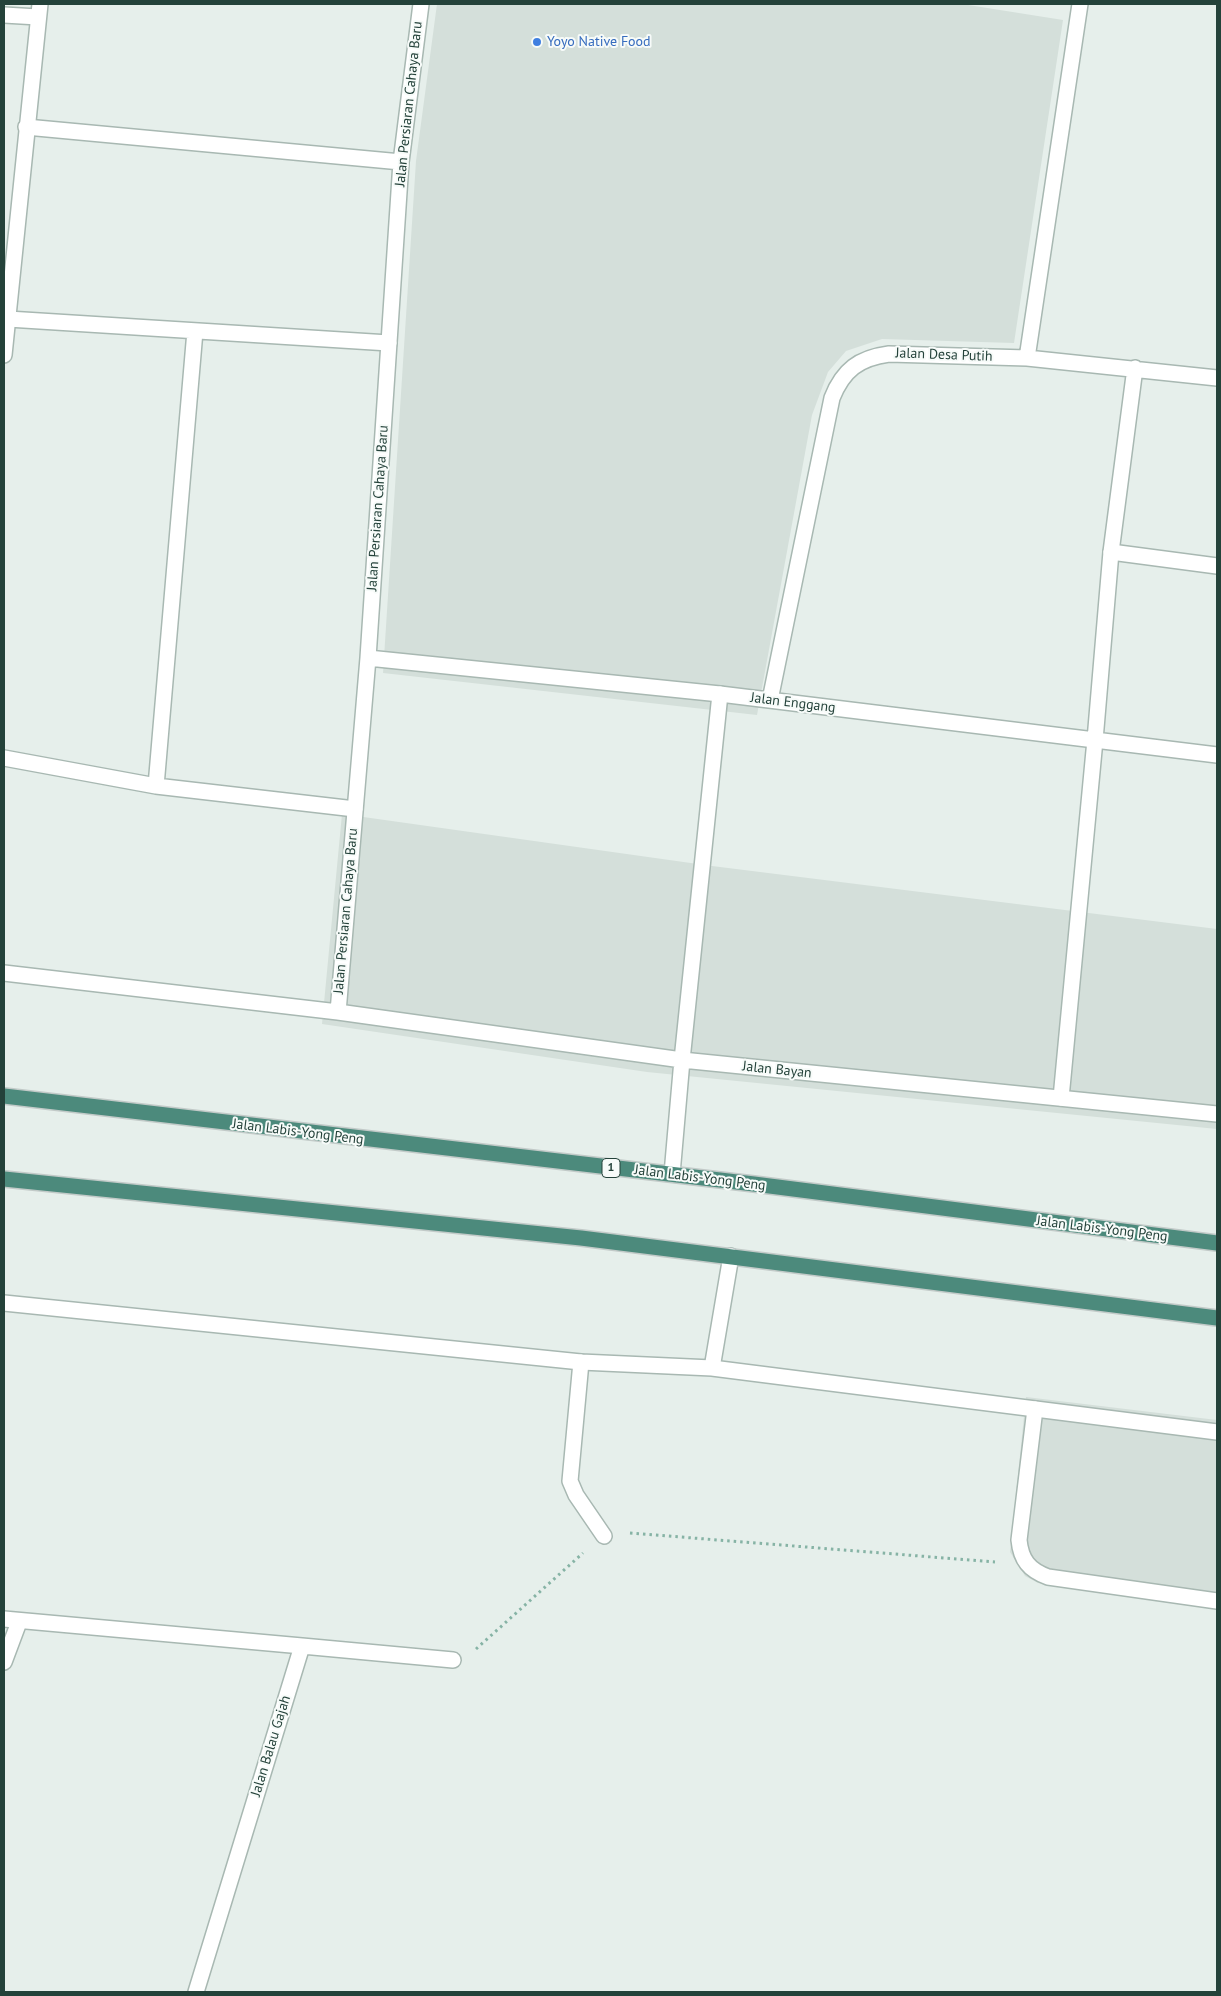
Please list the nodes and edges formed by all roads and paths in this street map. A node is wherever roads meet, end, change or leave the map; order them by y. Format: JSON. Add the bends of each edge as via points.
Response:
{"nodes":[{"id":1,"x":421,"y":4,"type":"edge"},
{"id":2,"x":1080,"y":4,"type":"edge"},
{"id":3,"x":39,"y":10,"type":"edge"},
{"id":4,"x":4,"y":14,"type":"edge"},
{"id":5,"x":26,"y":127,"type":"junction"},
{"id":6,"x":401,"y":162,"type":"junction"},
{"id":7,"x":8,"y":319,"type":"junction"},
{"id":8,"x":196,"y":330,"type":"junction"},
{"id":9,"x":389,"y":344,"type":"junction"},
{"id":10,"x":4,"y":355,"type":"edge"},
{"id":11,"x":1027,"y":358,"type":"junction"},
{"id":12,"x":1135,"y":368,"type":"junction"},
{"id":13,"x":1217,"y":378,"type":"edge"},
{"id":14,"x":1111,"y":552,"type":"junction"},
{"id":15,"x":1217,"y":566,"type":"edge"},
{"id":16,"x":368,"y":658,"type":"junction"},
{"id":17,"x":720,"y":694,"type":"junction"},
{"id":18,"x":770,"y":700,"type":"junction"},
{"id":19,"x":1095,"y":740,"type":"junction"},
{"id":20,"x":1217,"y":755,"type":"edge"},
{"id":21,"x":4,"y":758,"type":"edge"},
{"id":22,"x":156,"y":786,"type":"junction"},
{"id":23,"x":355,"y":809,"type":"junction"},
{"id":24,"x":4,"y":973,"type":"edge"},
{"id":25,"x":338,"y":1012,"type":"junction"},
{"id":26,"x":682,"y":1060,"type":"junction"},
{"id":27,"x":4,"y":1096,"type":"edge"},
{"id":28,"x":1061,"y":1098,"type":"junction"},
{"id":29,"x":1217,"y":1114,"type":"edge"},
{"id":30,"x":672,"y":1174,"type":"junction"},
{"id":31,"x":4,"y":1179,"type":"edge"},
{"id":32,"x":1217,"y":1243,"type":"edge"},
{"id":33,"x":731,"y":1256,"type":"junction"},
{"id":34,"x":4,"y":1302,"type":"edge"},
{"id":35,"x":1217,"y":1318,"type":"edge"},
{"id":36,"x":582,"y":1362,"type":"junction"},
{"id":37,"x":712,"y":1368,"type":"junction"},
{"id":38,"x":1035,"y":1408,"type":"junction"},
{"id":39,"x":1217,"y":1432,"type":"edge"},
{"id":40,"x":604,"y":1536,"type":"junction"},
{"id":41,"x":1026,"y":1564,"type":"junction"},
{"id":42,"x":1217,"y":1601,"type":"edge"},
{"id":43,"x":4,"y":1619,"type":"edge"},
{"id":44,"x":19,"y":1622,"type":"junction"},
{"id":45,"x":302,"y":1646,"type":"junction"},
{"id":46,"x":453,"y":1660,"type":"joint"},
{"id":47,"x":4,"y":1662,"type":"edge"},
{"id":48,"x":196,"y":1992,"type":"edge"}],
"edges":[{"from":1,"to":6,"type":"street","name":"Jalan Persiaran Cahaya Baru"},
{"from":2,"to":11,"type":"street"},
{"from":3,"to":4,"type":"street"},
{"from":3,"to":5,"type":"street"},
{"from":5,"to":6,"type":"street"},
{"from":5,"to":7,"type":"street"},
{"from":6,"to":9,"type":"street","name":"Jalan Persiaran Cahaya Baru"},
{"from":7,"to":8,"type":"street"},
{"from":7,"to":10,"type":"street"},
{"from":8,"to":9,"type":"street"},
{"from":8,"to":22,"type":"street"},
{"from":9,"to":16,"type":"street","name":"Jalan Persiaran Cahaya Baru"},
{"from":11,"to":12,"type":"street","name":"Jalan Desa Putih"},
{"from":11,"to":18,"type":"street","name":"Jalan Desa Putih","via":[[888,354],[859,361],[846,371],[832,398]]},
{"from":12,"to":13,"type":"street","name":"Jalan Desa Putih"},
{"from":12,"to":14,"type":"street"},
{"from":14,"to":15,"type":"street"},
{"from":14,"to":19,"type":"street"},
{"from":16,"to":17,"type":"street","name":"Jalan Enggang"},
{"from":16,"to":23,"type":"street","name":"Jalan Persiaran Cahaya Baru"},
{"from":17,"to":18,"type":"street","name":"Jalan Enggang"},
{"from":17,"to":26,"type":"street"},
{"from":18,"to":19,"type":"street","name":"Jalan Enggang"},
{"from":19,"to":20,"type":"street","name":"Jalan Enggang"},
{"from":19,"to":28,"type":"street"},
{"from":21,"to":22,"type":"street"},
{"from":22,"to":23,"type":"street"},
{"from":23,"to":25,"type":"street","name":"Jalan Persiaran Cahaya Baru"},
{"from":24,"to":25,"type":"street","name":"Jalan Bayan"},
{"from":25,"to":26,"type":"street","name":"Jalan Bayan"},
{"from":26,"to":28,"type":"street","name":"Jalan Bayan"},
{"from":26,"to":30,"type":"street"},
{"from":27,"to":30,"type":"highway","name":"Jalan Labis-Yong Peng","number":"1"},
{"from":28,"to":29,"type":"street","name":"Jalan Bayan"},
{"from":30,"to":32,"type":"highway","name":"Jalan Labis-Yong Peng","number":"1"},
{"from":31,"to":33,"type":"highway"},
{"from":33,"to":35,"type":"highway"},
{"from":33,"to":37,"type":"street"},
{"from":34,"to":36,"type":"street"},
{"from":36,"to":37,"type":"street"},
{"from":36,"to":40,"type":"street","via":[[570,1481]]},
{"from":37,"to":38,"type":"street"},
{"from":38,"to":39,"type":"street"},
{"from":38,"to":41,"type":"street","via":[[1019,1540]]},
{"from":40,"to":41,"type":"path","via":[[622,1532]]},
{"from":40,"to":46,"type":"path","via":[[472,1653]]},
{"from":41,"to":42,"type":"street","via":[[1036,1573],[1048,1577]]},
{"from":43,"to":44,"type":"street"},
{"from":44,"to":45,"type":"street"},
{"from":44,"to":47,"type":"street"},
{"from":45,"to":46,"type":"street"},
{"from":45,"to":48,"type":"street","name":"Jalan Balau Gajah"}]}
